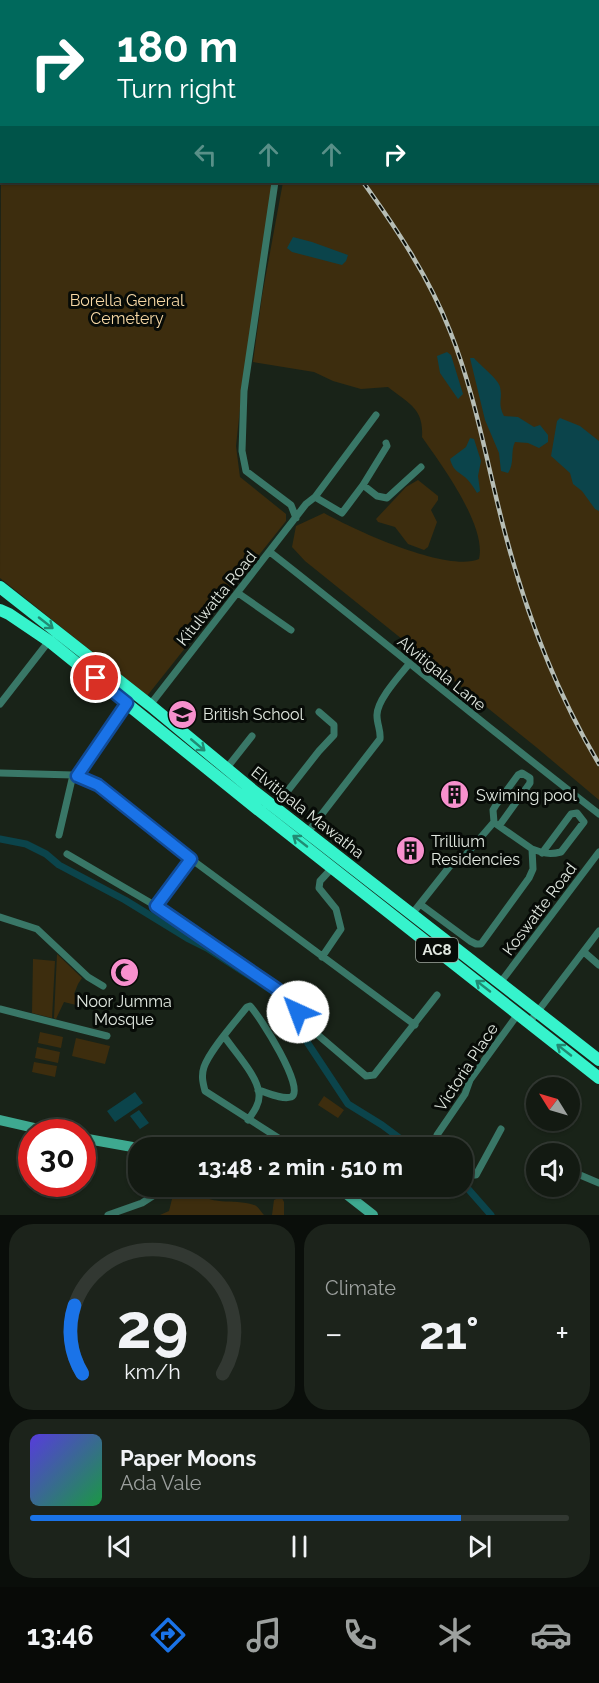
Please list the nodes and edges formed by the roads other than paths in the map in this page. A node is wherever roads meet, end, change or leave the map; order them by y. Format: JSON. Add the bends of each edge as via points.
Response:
{"nodes":[{"id":1,"x":275,"y":183,"type":"edge"},
{"id":2,"x":376,"y":415,"type":"dead end"},
{"id":3,"x":386,"y":443,"type":"dead end"},
{"id":4,"x":421,"y":467,"type":"dead end"},
{"id":5,"x":363,"y":485,"type":"junction"},
{"id":6,"x":315,"y":497,"type":"junction"},
{"id":7,"x":296,"y":518,"type":"junction"},
{"id":8,"x":270,"y":552,"type":"junction"},
{"id":9,"x":0,"y":587,"type":"edge"},
{"id":10,"x":238,"y":593,"type":"junction"},
{"id":11,"x":0,"y":610,"type":"edge"},
{"id":12,"x":291,"y":630,"type":"dead end"},
{"id":13,"x":49,"y":641,"type":"junction"},
{"id":14,"x":409,"y":664,"type":"junction"},
{"id":15,"x":127,"y":703,"type":"junction"},
{"id":16,"x":0,"y":704,"type":"edge"},
{"id":17,"x":150,"y":705,"type":"junction"},
{"id":18,"x":319,"y":712,"type":"dead end"},
{"id":19,"x":252,"y":736,"type":"dead end"},
{"id":20,"x":226,"y":769,"type":"junction"},
{"id":21,"x":0,"y":773,"type":"edge"},
{"id":22,"x":75,"y":776,"type":"junction"},
{"id":23,"x":275,"y":807,"type":"junction"},
{"id":24,"x":599,"y":814,"type":"edge"},
{"id":25,"x":496,"y":824,"type":"junction"},
{"id":26,"x":308,"y":832,"type":"junction"},
{"id":27,"x":59,"y":835,"type":"dead end"},
{"id":28,"x":532,"y":849,"type":"junction"},
{"id":29,"x":599,"y":852,"type":"edge"},
{"id":30,"x":542,"y":853,"type":"junction"},
{"id":31,"x":67,"y":854,"type":"dead end"},
{"id":32,"x":191,"y":859,"type":"junction"},
{"id":33,"x":333,"y":867,"type":"junction"},
{"id":34,"x":350,"y":873,"type":"junction"},
{"id":35,"x":156,"y":906,"type":"junction"},
{"id":36,"x":416,"y":909,"type":"junction"},
{"id":37,"x":0,"y":917,"type":"edge"},
{"id":38,"x":599,"y":932,"type":"edge"},
{"id":39,"x":584,"y":952,"type":"junction"},
{"id":40,"x":322,"y":957,"type":"junction"},
{"id":41,"x":599,"y":966,"type":"edge"},
{"id":42,"x":500,"y":983,"type":"junction"},
{"id":43,"x":103,"y":986,"type":"dead end"},
{"id":44,"x":437,"y":994,"type":"dead end"},
{"id":45,"x":0,"y":1009,"type":"edge"},
{"id":46,"x":537,"y":1011,"type":"junction"},
{"id":47,"x":518,"y":1014,"type":"junction"},
{"id":48,"x":529,"y":1023,"type":"junction"},
{"id":49,"x":415,"y":1025,"type":"junction"},
{"id":50,"x":107,"y":1036,"type":"dead end"},
{"id":51,"x":224,"y":1036,"type":"junction"},
{"id":52,"x":598,"y":1056,"type":"edge"},
{"id":53,"x":599,"y":1078,"type":"edge"},
{"id":54,"x":258,"y":1090,"type":"junction"},
{"id":55,"x":0,"y":1120,"type":"edge"},
{"id":56,"x":248,"y":1120,"type":"junction"},
{"id":57,"x":18,"y":1124,"type":"edge"},
{"id":58,"x":501,"y":1129,"type":"dead end"},
{"id":59,"x":275,"y":1137,"type":"edge"},
{"id":60,"x":437,"y":1137,"type":"edge"},
{"id":61,"x":96,"y":1140,"type":"edge"},
{"id":62,"x":128,"y":1146,"type":"edge"},
{"id":63,"x":473,"y":1175,"type":"edge"},
{"id":64,"x":580,"y":1176,"type":"edge"},
{"id":65,"x":599,"y":1183,"type":"edge"},
{"id":66,"x":151,"y":1197,"type":"edge"},
{"id":67,"x":350,"y":1197,"type":"edge"},
{"id":68,"x":108,"y":1215,"type":"edge"},
{"id":69,"x":373,"y":1215,"type":"edge"}],
"edges":[{"from":1,"to":7,"type":"street","via":[[244,390],[242,451],[246,471],[291,505]]},
{"from":2,"to":6,"type":"street","name":"Kitulwatta Road"},
{"from":3,"to":5,"type":"street"},
{"from":4,"to":5,"type":"street","via":[[387,498],[377,496]]},
{"from":5,"to":6,"type":"street","via":[[342,513]]},
{"from":6,"to":7,"type":"street","name":"Kitulwatta Road"},
{"from":7,"to":8,"type":"street","name":"Kitulwatta Road"},
{"from":8,"to":10,"type":"street","name":"Kitulwatta Road"},
{"from":8,"to":14,"type":"street","name":"Alvitigala Lane"},
{"from":9,"to":17,"type":"highway","name":"Elvitigala Mawatha","number":"AC8","one_way":true},
{"from":10,"to":12,"type":"street"},
{"from":10,"to":17,"type":"street","name":"Kitulwatta Road"},
{"from":11,"to":13,"type":"highway","name":"Elvitigala Mawatha","number":"AC8"},
{"from":13,"to":15,"type":"highway","name":"Elvitigala Mawatha","number":"AC8"},
{"from":13,"to":16,"type":"street"},
{"from":14,"to":24,"type":"street","name":"Alvitigala Lane"},
{"from":14,"to":26,"type":"street","via":[[378,708],[380,739]]},
{"from":15,"to":22,"type":"street"},
{"from":33,"to":15,"type":"highway","name":"Elvitigala Mawatha","number":"AC8","one_way":true},
{"from":17,"to":20,"type":"highway","name":"Elvitigala Mawatha","number":"AC8","one_way":true},
{"from":18,"to":23,"type":"street","via":[[334,724],[334,735]]},
{"from":19,"to":20,"type":"street"},
{"from":20,"to":23,"type":"highway","name":"Elvitigala Mawatha","number":"AC8"},
{"from":21,"to":22,"type":"street"},
{"from":22,"to":27,"type":"street"},
{"from":22,"to":32,"type":"street","via":[[98,785]]},
{"from":23,"to":26,"type":"highway","name":"Elvitigala Mawatha","number":"AC8"},
{"from":25,"to":25,"type":"street","via":[[493,810],[522,772],[530,783]]},
{"from":25,"to":28,"type":"street"},
{"from":25,"to":36,"type":"street","via":[[450,866]]},
{"from":26,"to":34,"type":"highway","name":"Elvitigala Mawatha","number":"AC8"},
{"from":28,"to":30,"type":"street"},
{"from":28,"to":36,"type":"street","via":[[533,869],[529,878],[481,944]]},
{"from":29,"to":42,"type":"street","name":"Koswatte Road"},
{"from":30,"to":30,"type":"street","via":[[561,852],[583,819],[577,813],[571,814]]},
{"from":31,"to":35,"type":"street"},
{"from":32,"to":35,"type":"street"},
{"from":32,"to":40,"type":"street"},
{"from":33,"to":34,"type":"highway","name":"Elvitigala Mawatha","number":"AC8"},
{"from":33,"to":40,"type":"street","via":[[320,881],[319,888],[336,909],[341,929]]},
{"from":34,"to":36,"type":"highway","name":"Elvitigala Mawatha","number":"AC8"},
{"from":47,"to":34,"type":"highway","name":"Elvitigala Mawatha","number":"AC8","one_way":true},
{"from":35,"to":49,"type":"street","via":[[277,989],[318,1035],[366,1076],[374,1075]]},
{"from":36,"to":42,"type":"highway","name":"Elvitigala Mawatha","number":"AC8"},
{"from":37,"to":43,"type":"street","via":[[37,929]]},
{"from":38,"to":39,"type":"street"},
{"from":39,"to":41,"type":"street"},
{"from":39,"to":46,"type":"street"},
{"from":40,"to":49,"type":"street"},
{"from":42,"to":46,"type":"highway","name":"Elvitigala Mawatha","number":"AC8"},
{"from":44,"to":49,"type":"street"},
{"from":45,"to":50,"type":"street"},
{"from":46,"to":48,"type":"street"},
{"from":46,"to":52,"type":"highway","name":"Elvitigala Mawatha","number":"AC8"},
{"from":47,"to":48,"type":"highway","name":"Elvitigala Mawatha","number":"AC8"},
{"from":47,"to":60,"type":"street","name":"Victoria Place","via":[[470,1080]]},
{"from":53,"to":48,"type":"highway","name":"Elvitigala Mawatha","number":"AC8","one_way":true},
{"from":51,"to":54,"type":"street"},
{"from":51,"to":54,"type":"street","via":[[250,1006],[289,1069],[296,1089],[291,1097]]},
{"from":51,"to":56,"type":"street","via":[[204,1066],[205,1091]]},
{"from":54,"to":56,"type":"street","via":[[256,1110]]},
{"from":55,"to":57,"type":"street"},
{"from":56,"to":59,"type":"street"},
{"from":58,"to":63,"type":"street"},
{"from":61,"to":62,"type":"street"},
{"from":64,"to":65,"type":"street"},
{"from":66,"to":68,"type":"street"},
{"from":67,"to":69,"type":"street"}]}
